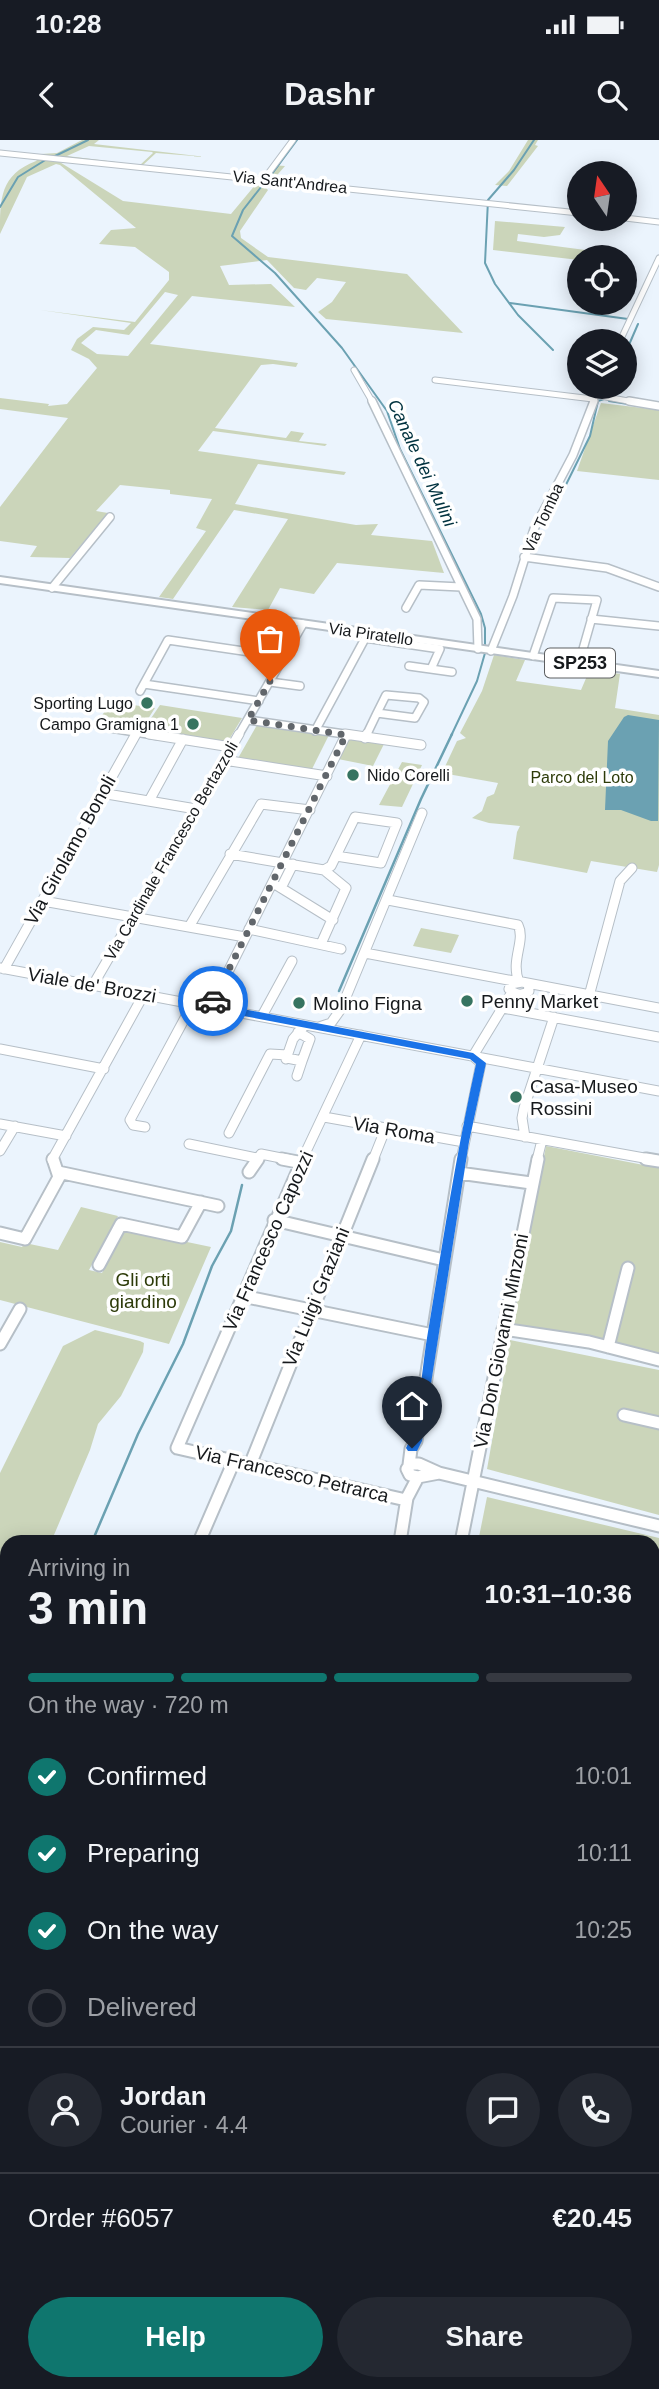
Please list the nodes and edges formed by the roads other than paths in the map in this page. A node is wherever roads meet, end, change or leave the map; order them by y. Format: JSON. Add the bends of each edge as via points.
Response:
{"nodes":[{"id":1,"x":293,"y":140,"type":"edge"},
{"id":2,"x":0,"y":153,"type":"edge"},
{"id":3,"x":264,"y":179,"type":"junction"},
{"id":4,"x":567,"y":212,"type":"edge"},
{"id":5,"x":637,"y":219,"type":"edge"},
{"id":6,"x":659,"y":222,"type":"edge"},
{"id":7,"x":659,"y":258,"type":"edge"},
{"id":8,"x":626,"y":329,"type":"edge"},
{"id":9,"x":354,"y":370,"type":"dead end"},
{"id":10,"x":435,"y":380,"type":"dead end"},
{"id":11,"x":567,"y":394,"type":"edge"},
{"id":12,"x":593,"y":399,"type":"edge"},
{"id":13,"x":610,"y":399,"type":"edge"},
{"id":14,"x":659,"y":405,"type":"edge"},
{"id":15,"x":110,"y":517,"type":"dead end"},
{"id":16,"x":524,"y":557,"type":"junction"},
{"id":17,"x":0,"y":580,"type":"edge"},
{"id":18,"x":461,"y":587,"type":"junction"},
{"id":19,"x":659,"y":587,"type":"edge"},
{"id":20,"x":52,"y":588,"type":"junction"},
{"id":21,"x":406,"y":608,"type":"dead end"},
{"id":22,"x":591,"y":619,"type":"junction"},
{"id":23,"x":303,"y":624,"type":"junction"},
{"id":24,"x":659,"y":626,"type":"edge"},
{"id":25,"x":367,"y":636,"type":"junction"},
{"id":26,"x":478,"y":649,"type":"junction"},
{"id":27,"x":491,"y":650,"type":"junction"},
{"id":28,"x":533,"y":656,"type":"junction"},
{"id":29,"x":284,"y":657,"type":"junction"},
{"id":30,"x":579,"y":663,"type":"junction"},
{"id":31,"x":409,"y":666,"type":"dead end"},
{"id":32,"x":431,"y":669,"type":"junction"},
{"id":33,"x":452,"y":672,"type":"dead end"},
{"id":34,"x":659,"y":674,"type":"edge"},
{"id":35,"x":270,"y":681,"type":"junction"},
{"id":36,"x":300,"y":686,"type":"dead end"},
{"id":37,"x":259,"y":701,"type":"junction"},
{"id":38,"x":377,"y":713,"type":"junction"},
{"id":39,"x":248,"y":720,"type":"junction"},
{"id":40,"x":98,"y":726,"type":"dead end"},
{"id":41,"x":315,"y":731,"type":"junction"},
{"id":42,"x":137,"y":732,"type":"junction"},
{"id":43,"x":346,"y":735,"type":"junction"},
{"id":44,"x":365,"y":738,"type":"junction"},
{"id":45,"x":183,"y":739,"type":"junction"},
{"id":46,"x":421,"y":746,"type":"dead end"},
{"id":47,"x":231,"y":747,"type":"junction"},
{"id":48,"x":224,"y":760,"type":"junction"},
{"id":49,"x":327,"y":776,"type":"junction"},
{"id":50,"x":101,"y":793,"type":"junction"},
{"id":51,"x":149,"y":801,"type":"junction"},
{"id":52,"x":196,"y":809,"type":"junction"},
{"id":53,"x":310,"y":810,"type":"junction"},
{"id":54,"x":422,"y":813,"type":"dead end"},
{"id":55,"x":230,"y":854,"type":"junction"},
{"id":56,"x":336,"y":856,"type":"junction"},
{"id":57,"x":288,"y":864,"type":"junction"},
{"id":58,"x":632,"y":868,"type":"dead end"},
{"id":59,"x":324,"y":870,"type":"junction"},
{"id":60,"x":277,"y":885,"type":"junction"},
{"id":61,"x":388,"y":900,"type":"junction"},
{"id":62,"x":43,"y":901,"type":"junction"},
{"id":63,"x":134,"y":917,"type":"junction"},
{"id":64,"x":333,"y":920,"type":"junction"},
{"id":65,"x":190,"y":927,"type":"junction"},
{"id":66,"x":247,"y":933,"type":"junction"},
{"id":67,"x":321,"y":944,"type":"junction"},
{"id":68,"x":341,"y":949,"type":"dead end"},
{"id":69,"x":365,"y":953,"type":"junction"},
{"id":70,"x":292,"y":961,"type":"dead end"},
{"id":71,"x":2,"y":968,"type":"edge"},
{"id":72,"x":93,"y":985,"type":"junction"},
{"id":73,"x":519,"y":988,"type":"junction"},
{"id":74,"x":144,"y":994,"type":"junction"},
{"id":75,"x":589,"y":996,"type":"junction"},
{"id":76,"x":193,"y":1003,"type":"junction"},
{"id":77,"x":211,"y":1006,"type":"junction"},
{"id":78,"x":503,"y":1008,"type":"junction"},
{"id":79,"x":659,"y":1008,"type":"edge"},
{"id":80,"x":341,"y":1009,"type":"junction"},
{"id":81,"x":262,"y":1016,"type":"junction"},
{"id":82,"x":554,"y":1017,"type":"junction"},
{"id":83,"x":319,"y":1027,"type":"junction"},
{"id":84,"x":301,"y":1028,"type":"junction"},
{"id":85,"x":346,"y":1032,"type":"junction"},
{"id":86,"x":361,"y":1035,"type":"junction"},
{"id":87,"x":659,"y":1037,"type":"edge"},
{"id":88,"x":0,"y":1049,"type":"edge"},
{"id":89,"x":287,"y":1056,"type":"junction"},
{"id":90,"x":473,"y":1056,"type":"junction"},
{"id":91,"x":302,"y":1061,"type":"junction"},
{"id":92,"x":104,"y":1069,"type":"junction"},
{"id":93,"x":537,"y":1069,"type":"junction"},
{"id":94,"x":297,"y":1076,"type":"dead end"},
{"id":95,"x":659,"y":1091,"type":"edge"},
{"id":96,"x":324,"y":1117,"type":"junction"},
{"id":97,"x":0,"y":1124,"type":"edge"},
{"id":98,"x":15,"y":1126,"type":"junction"},
{"id":99,"x":467,"y":1126,"type":"junction"},
{"id":100,"x":145,"y":1127,"type":"dead end"},
{"id":101,"x":385,"y":1130,"type":"junction"},
{"id":102,"x":229,"y":1133,"type":"dead end"},
{"id":103,"x":66,"y":1136,"type":"junction"},
{"id":104,"x":525,"y":1137,"type":"junction"},
{"id":105,"x":542,"y":1140,"type":"junction"},
{"id":106,"x":464,"y":1142,"type":"junction"},
{"id":107,"x":189,"y":1144,"type":"dead end"},
{"id":108,"x":0,"y":1151,"type":"edge"},
{"id":109,"x":257,"y":1158,"type":"junction"},
{"id":110,"x":659,"y":1161,"type":"edge"},
{"id":111,"x":303,"y":1163,"type":"junction"},
{"id":112,"x":58,"y":1172,"type":"junction"},
{"id":113,"x":249,"y":1172,"type":"dead end"},
{"id":114,"x":459,"y":1173,"type":"junction"},
{"id":115,"x":531,"y":1183,"type":"junction"},
{"id":116,"x":201,"y":1202,"type":"junction"},
{"id":117,"x":218,"y":1206,"type":"dead end"},
{"id":118,"x":274,"y":1220,"type":"junction"},
{"id":119,"x":0,"y":1233,"type":"edge"},
{"id":120,"x":341,"y":1236,"type":"junction"},
{"id":121,"x":444,"y":1260,"type":"junction"},
{"id":122,"x":99,"y":1265,"type":"dead end"},
{"id":123,"x":628,"y":1268,"type":"dead end"},
{"id":124,"x":242,"y":1296,"type":"junction"},
{"id":125,"x":20,"y":1309,"type":"dead end"},
{"id":126,"x":311,"y":1311,"type":"junction"},
{"id":127,"x":503,"y":1329,"type":"junction"},
{"id":128,"x":433,"y":1335,"type":"junction"},
{"id":129,"x":1,"y":1342,"type":"edge"},
{"id":130,"x":608,"y":1347,"type":"junction"},
{"id":131,"x":659,"y":1360,"type":"edge"},
{"id":132,"x":624,"y":1415,"type":"dead end"},
{"id":133,"x":659,"y":1423,"type":"edge"},
{"id":134,"x":177,"y":1448,"type":"joint"},
{"id":135,"x":234,"y":1461,"type":"junction"},
{"id":136,"x":250,"y":1465,"type":"junction"},
{"id":137,"x":416,"y":1470,"type":"junction"},
{"id":138,"x":475,"y":1481,"type":"junction"},
{"id":139,"x":407,"y":1499,"type":"junction"},
{"id":140,"x":659,"y":1526,"type":"edge"},
{"id":141,"x":202,"y":1535,"type":"edge"},
{"id":142,"x":401,"y":1535,"type":"edge"},
{"id":143,"x":463,"y":1535,"type":"edge"}],
"edges":[{"from":1,"to":3,"type":"street"},
{"from":2,"to":3,"type":"street","name":"Via Sant'Andrea"},
{"from":3,"to":4,"type":"street","name":"Via Sant'Andrea"},
{"from":5,"to":6,"type":"street"},
{"from":7,"to":8,"type":"street"},
{"from":9,"to":18,"type":"street"},
{"from":10,"to":11,"type":"street"},
{"from":12,"to":16,"type":"street","name":"Via Tomba","via":[[586,426],[539,517]]},
{"from":13,"to":14,"type":"street"},
{"from":15,"to":20,"type":"street"},
{"from":16,"to":19,"type":"street","via":[[603,567]]},
{"from":16,"to":27,"type":"street","name":"Via Tomba"},
{"from":17,"to":20,"type":"main road","name":"Via Piratello","number":"SP253"},
{"from":18,"to":21,"type":"street","via":[[419,585]]},
{"from":18,"to":26,"type":"street","via":[[477,619]]},
{"from":20,"to":23,"type":"main road","name":"Via Piratello","number":"SP253"},
{"from":22,"to":24,"type":"street"},
{"from":22,"to":28,"type":"street","via":[[597,600],[554,598]]},
{"from":22,"to":30,"type":"street"},
{"from":23,"to":25,"type":"main road","name":"Via Piratello","number":"SP253"},
{"from":23,"to":29,"type":"street","name":"Via Cardinale Francesco Bertazzoli"},
{"from":25,"to":26,"type":"main road","name":"Via Piratello","number":"SP253"},
{"from":25,"to":32,"type":"street","via":[[440,649]]},
{"from":25,"to":41,"type":"street"},
{"from":26,"to":27,"type":"main road","name":"Via Piratello","number":"SP253"},
{"from":27,"to":28,"type":"main road","name":"Via Piratello","number":"SP253"},
{"from":28,"to":30,"type":"main road","name":"Via Piratello","number":"SP253"},
{"from":29,"to":35,"type":"street","name":"Via Cardinale Francesco Bertazzoli"},
{"from":29,"to":37,"type":"street","via":[[168,640],[142,687]]},
{"from":30,"to":34,"type":"main road","name":"Via Piratello","number":"SP253"},
{"from":31,"to":32,"type":"street"},
{"from":32,"to":33,"type":"street"},
{"from":35,"to":36,"type":"street"},
{"from":35,"to":37,"type":"street","name":"Via Cardinale Francesco Bertazzoli"},
{"from":37,"to":39,"type":"street","name":"Via Cardinale Francesco Bertazzoli"},
{"from":38,"to":38,"type":"street","via":[[388,695],[424,701],[415,718]]},
{"from":38,"to":44,"type":"street"},
{"from":39,"to":41,"type":"street"},
{"from":39,"to":47,"type":"street","name":"Via Cardinale Francesco Bertazzoli"},
{"from":40,"to":42,"type":"street"},
{"from":41,"to":43,"type":"street"},
{"from":42,"to":45,"type":"street"},
{"from":42,"to":50,"type":"street","name":"Via Girolamo Bonoli"},
{"from":43,"to":44,"type":"street"},
{"from":43,"to":49,"type":"street"},
{"from":44,"to":46,"type":"street"},
{"from":45,"to":47,"type":"street"},
{"from":45,"to":51,"type":"street"},
{"from":47,"to":48,"type":"street","name":"Via Cardinale Francesco Bertazzoli"},
{"from":48,"to":49,"type":"street"},
{"from":48,"to":52,"type":"street","name":"Via Cardinale Francesco Bertazzoli"},
{"from":49,"to":53,"type":"street"},
{"from":50,"to":51,"type":"street"},
{"from":50,"to":62,"type":"street","name":"Via Girolamo Bonoli"},
{"from":51,"to":52,"type":"street"},
{"from":52,"to":63,"type":"street","name":"Via Cardinale Francesco Bertazzoli"},
{"from":53,"to":55,"type":"street","via":[[263,803]]},
{"from":53,"to":57,"type":"street"},
{"from":54,"to":61,"type":"street"},
{"from":55,"to":57,"type":"street"},
{"from":55,"to":65,"type":"street"},
{"from":56,"to":56,"type":"street","via":[[355,817],[397,823],[381,863]]},
{"from":56,"to":59,"type":"street"},
{"from":57,"to":59,"type":"street"},
{"from":57,"to":60,"type":"street"},
{"from":58,"to":75,"type":"street","via":[[620,881]]},
{"from":59,"to":64,"type":"street","via":[[347,889]]},
{"from":60,"to":64,"type":"street"},
{"from":60,"to":66,"type":"street"},
{"from":61,"to":69,"type":"street"},
{"from":61,"to":73,"type":"street","via":[[518,925],[521,931],[514,970]]},
{"from":62,"to":63,"type":"street"},
{"from":62,"to":71,"type":"street","name":"Via Girolamo Bonoli"},
{"from":63,"to":65,"type":"street"},
{"from":63,"to":72,"type":"street","name":"Via Cardinale Francesco Bertazzoli"},
{"from":64,"to":67,"type":"street"},
{"from":65,"to":66,"type":"street"},
{"from":66,"to":67,"type":"street"},
{"from":66,"to":77,"type":"street"},
{"from":67,"to":68,"type":"street"},
{"from":69,"to":73,"type":"street","via":[[499,977]]},
{"from":69,"to":80,"type":"street"},
{"from":70,"to":81,"type":"street"},
{"from":71,"to":72,"type":"street","name":"Viale de' Brozzi"},
{"from":72,"to":74,"type":"street","name":"Viale de' Brozzi"},
{"from":73,"to":75,"type":"street"},
{"from":73,"to":78,"type":"street"},
{"from":74,"to":76,"type":"street","name":"Viale de' Brozzi"},
{"from":74,"to":92,"type":"street"},
{"from":75,"to":79,"type":"street"},
{"from":76,"to":77,"type":"street","name":"Viale de' Brozzi"},
{"from":76,"to":100,"type":"street","via":[[130,1121]]},
{"from":77,"to":81,"type":"street","name":"Viale de' Brozzi"},
{"from":78,"to":82,"type":"street"},
{"from":78,"to":90,"type":"street"},
{"from":80,"to":83,"type":"street","via":[[331,1023]]},
{"from":80,"to":85,"type":"street"},
{"from":81,"to":84,"type":"street","name":"Viale de' Brozzi"},
{"from":82,"to":87,"type":"street"},
{"from":82,"to":93,"type":"street"},
{"from":83,"to":84,"type":"street","name":"Viale de' Brozzi"},
{"from":83,"to":85,"type":"street","name":"Viale de' Brozzi"},
{"from":84,"to":89,"type":"street"},
{"from":84,"to":91,"type":"street","via":[[310,1039]]},
{"from":85,"to":86,"type":"street","name":"Viale de' Brozzi"},
{"from":86,"to":90,"type":"street","name":"Viale de' Brozzi"},
{"from":86,"to":96,"type":"street","name":"Via Francesco Capozzi"},
{"from":88,"to":92,"type":"street"},
{"from":89,"to":91,"type":"street"},
{"from":89,"to":102,"type":"street","via":[[283,1061],[268,1058]]},
{"from":90,"to":93,"type":"street","name":"Viale de' Brozzi"},
{"from":90,"to":99,"type":"street","via":[[481,1063]]},
{"from":91,"to":94,"type":"street"},
{"from":92,"to":103,"type":"street"},
{"from":93,"to":95,"type":"street","name":"Viale de' Brozzi"},
{"from":93,"to":104,"type":"street","via":[[522,1118]]},
{"from":96,"to":101,"type":"street","name":"Via Roma"},
{"from":96,"to":111,"type":"street","name":"Via Francesco Capozzi"},
{"from":97,"to":98,"type":"street"},
{"from":98,"to":103,"type":"street"},
{"from":98,"to":108,"type":"street"},
{"from":99,"to":104,"type":"street"},
{"from":99,"to":106,"type":"street"},
{"from":101,"to":106,"type":"street","name":"Via Roma"},
{"from":101,"to":120,"type":"street","name":"Via Luigi Graziani"},
{"from":103,"to":112,"type":"street","via":[[52,1160]]},
{"from":104,"to":105,"type":"street"},
{"from":105,"to":110,"type":"street"},
{"from":105,"to":115,"type":"street","name":"Via Don Giovanni Minzoni"},
{"from":106,"to":114,"type":"street"},
{"from":107,"to":109,"type":"street"},
{"from":109,"to":111,"type":"street","via":[[261,1154]]},
{"from":109,"to":113,"type":"street"},
{"from":111,"to":118,"type":"street","name":"Via Francesco Capozzi"},
{"from":112,"to":116,"type":"street"},
{"from":112,"to":119,"type":"street","via":[[60,1177],[25,1239]]},
{"from":114,"to":115,"type":"street"},
{"from":114,"to":121,"type":"street"},
{"from":115,"to":127,"type":"street","name":"Via Don Giovanni Minzoni"},
{"from":116,"to":117,"type":"street"},
{"from":116,"to":122,"type":"street","via":[[182,1237],[121,1224]]},
{"from":118,"to":120,"type":"street"},
{"from":118,"to":124,"type":"street","name":"Via Francesco Capozzi"},
{"from":120,"to":121,"type":"street"},
{"from":120,"to":126,"type":"street","name":"Via Luigi Graziani"},
{"from":121,"to":128,"type":"street"},
{"from":123,"to":130,"type":"street"},
{"from":124,"to":126,"type":"street"},
{"from":124,"to":134,"type":"street","name":"Via Francesco Capozzi"},
{"from":125,"to":129,"type":"street"},
{"from":126,"to":128,"type":"street"},
{"from":126,"to":136,"type":"street","name":"Via Luigi Graziani"},
{"from":127,"to":130,"type":"street"},
{"from":127,"to":138,"type":"street","name":"Via Don Giovanni Minzoni"},
{"from":128,"to":137,"type":"street","via":[[411,1449]]},
{"from":130,"to":131,"type":"street"},
{"from":132,"to":133,"type":"street"},
{"from":134,"to":135,"type":"street","name":"Via Francesco Petrarca"},
{"from":135,"to":136,"type":"street","name":"Via Francesco Petrarca"},
{"from":135,"to":141,"type":"street"},
{"from":136,"to":139,"type":"street","name":"Via Francesco Petrarca"},
{"from":137,"to":138,"type":"street"},
{"from":137,"to":139,"type":"street"},
{"from":138,"to":140,"type":"street"},
{"from":138,"to":143,"type":"street","name":"Via Don Giovanni Minzoni"},
{"from":139,"to":142,"type":"street"}]}
